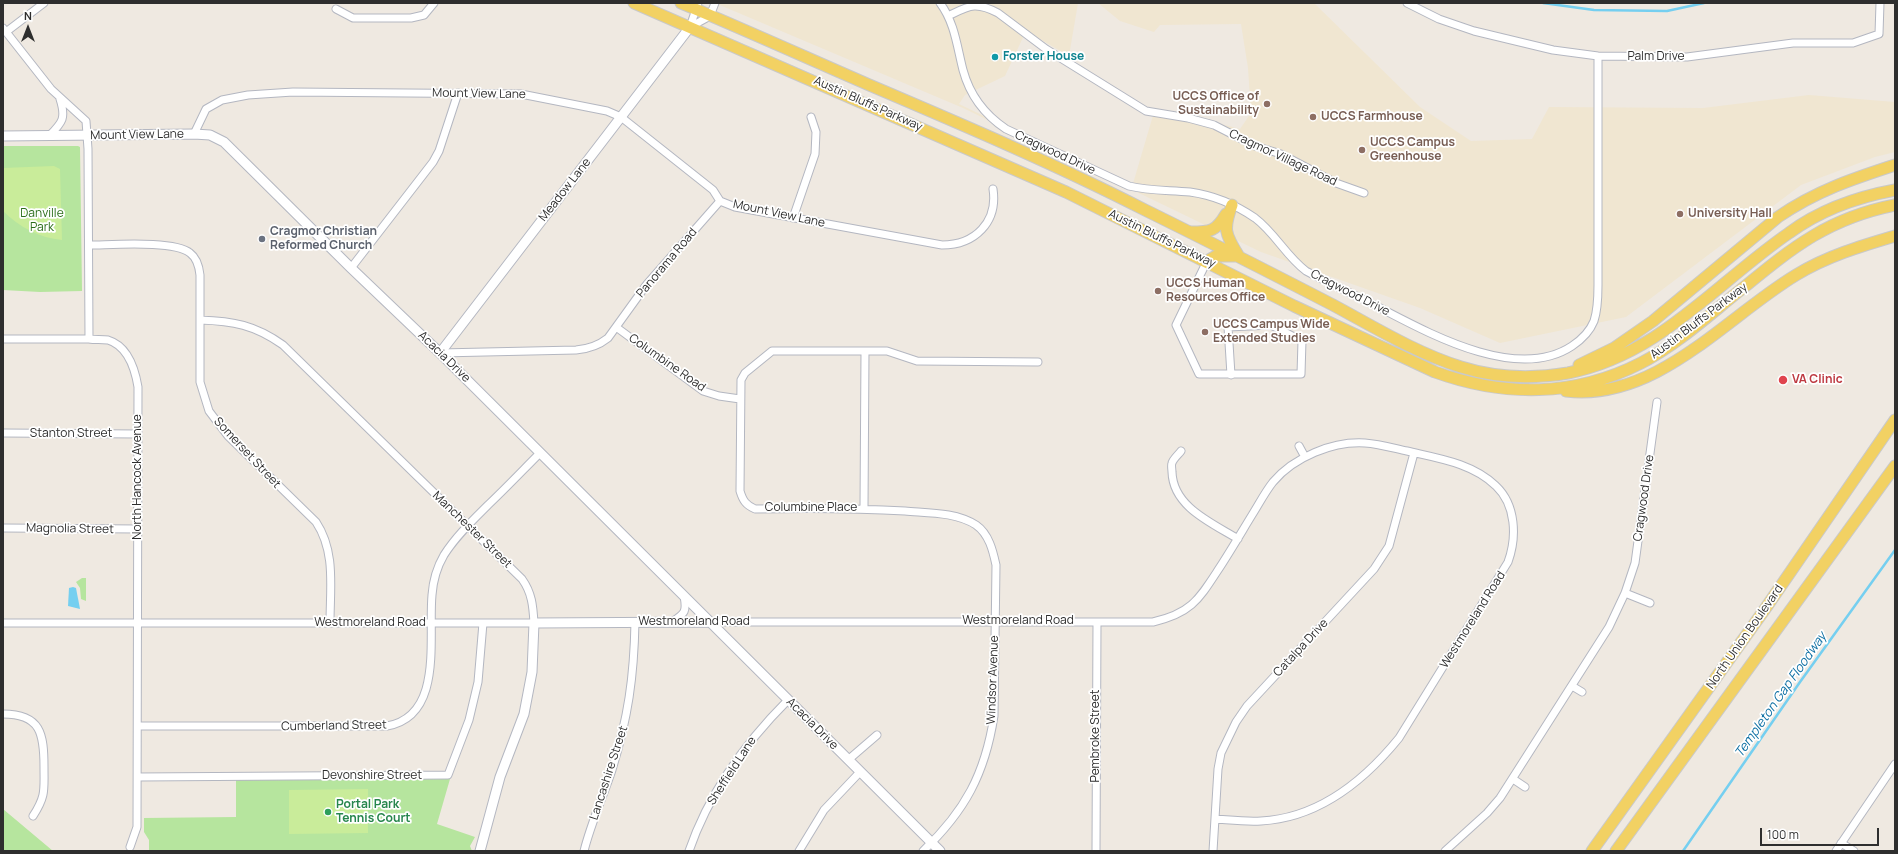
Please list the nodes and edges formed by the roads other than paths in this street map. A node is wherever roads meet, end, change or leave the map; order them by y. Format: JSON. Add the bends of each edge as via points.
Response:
{"nodes":[{"id":1,"x":44,"y":3,"type":"edge"},
{"id":2,"x":434,"y":3,"type":"edge"},
{"id":3,"x":634,"y":3,"type":"edge"},
{"id":4,"x":681,"y":3,"type":"edge"},
{"id":5,"x":715,"y":3,"type":"edge"},
{"id":6,"x":940,"y":3,"type":"edge"},
{"id":7,"x":1407,"y":3,"type":"edge"},
{"id":8,"x":1880,"y":3,"type":"edge"},
{"id":9,"x":972,"y":4,"type":"edge"},
{"id":10,"x":697,"y":6,"type":"edge"},
{"id":11,"x":336,"y":9,"type":"dead end"},
{"id":12,"x":710,"y":16,"type":"junction"},
{"id":13,"x":948,"y":16,"type":"junction"},
{"id":14,"x":690,"y":27,"type":"junction"},
{"id":15,"x":5,"y":30,"type":"edge"},
{"id":16,"x":1598,"y":56,"type":"junction"},
{"id":17,"x":458,"y":93,"type":"junction"},
{"id":18,"x":60,"y":99,"type":"junction"},
{"id":19,"x":621,"y":117,"type":"junction"},
{"id":20,"x":811,"y":117,"type":"dead end"},
{"id":21,"x":194,"y":134,"type":"junction"},
{"id":22,"x":3,"y":136,"type":"edge"},
{"id":23,"x":50,"y":136,"type":"junction"},
{"id":24,"x":87,"y":136,"type":"junction"},
{"id":25,"x":1895,"y":166,"type":"edge"},
{"id":26,"x":993,"y":189,"type":"dead end"},
{"id":27,"x":1895,"y":190,"type":"edge"},
{"id":28,"x":1364,"y":193,"type":"dead end"},
{"id":29,"x":720,"y":201,"type":"junction"},
{"id":30,"x":1232,"y":205,"type":"junction"},
{"id":31,"x":1890,"y":206,"type":"edge"},
{"id":32,"x":792,"y":218,"type":"junction"},
{"id":33,"x":1190,"y":232,"type":"junction"},
{"id":34,"x":1895,"y":236,"type":"edge"},
{"id":35,"x":89,"y":245,"type":"junction"},
{"id":36,"x":1239,"y":256,"type":"junction"},
{"id":37,"x":1207,"y":261,"type":"junction"},
{"id":38,"x":351,"y":268,"type":"junction"},
{"id":39,"x":200,"y":320,"type":"junction"},
{"id":40,"x":616,"y":327,"type":"junction"},
{"id":41,"x":89,"y":339,"type":"junction"},
{"id":42,"x":3,"y":340,"type":"edge"},
{"id":43,"x":864,"y":351,"type":"junction"},
{"id":44,"x":440,"y":353,"type":"junction"},
{"id":45,"x":1038,"y":362,"type":"dead end"},
{"id":46,"x":1563,"y":374,"type":"junction"},
{"id":47,"x":1231,"y":375,"type":"junction"},
{"id":48,"x":1551,"y":389,"type":"junction"},
{"id":49,"x":740,"y":399,"type":"junction"},
{"id":50,"x":1657,"y":402,"type":"dead end"},
{"id":51,"x":1895,"y":420,"type":"edge"},
{"id":52,"x":3,"y":433,"type":"edge"},
{"id":53,"x":138,"y":434,"type":"junction"},
{"id":54,"x":1299,"y":446,"type":"dead end"},
{"id":55,"x":1181,"y":451,"type":"dead end"},
{"id":56,"x":1414,"y":452,"type":"junction"},
{"id":57,"x":540,"y":453,"type":"junction"},
{"id":58,"x":1305,"y":457,"type":"junction"},
{"id":59,"x":1895,"y":466,"type":"edge"},
{"id":60,"x":864,"y":508,"type":"junction"},
{"id":61,"x":467,"y":526,"type":"junction"},
{"id":62,"x":3,"y":528,"type":"edge"},
{"id":63,"x":138,"y":529,"type":"junction"},
{"id":64,"x":1238,"y":539,"type":"junction"},
{"id":65,"x":1625,"y":593,"type":"junction"},
{"id":66,"x":684,"y":596,"type":"junction"},
{"id":67,"x":1650,"y":603,"type":"dead end"},
{"id":68,"x":995,"y":621,"type":"junction"},
{"id":69,"x":432,"y":622,"type":"junction"},
{"id":70,"x":635,"y":622,"type":"junction"},
{"id":71,"x":672,"y":622,"type":"junction"},
{"id":72,"x":709,"y":622,"type":"junction"},
{"id":73,"x":1097,"y":622,"type":"junction"},
{"id":74,"x":138,"y":623,"type":"junction"},
{"id":75,"x":330,"y":623,"type":"junction"},
{"id":76,"x":484,"y":623,"type":"junction"},
{"id":77,"x":534,"y":623,"type":"junction"},
{"id":78,"x":3,"y":624,"type":"edge"},
{"id":79,"x":1572,"y":686,"type":"junction"},
{"id":80,"x":1582,"y":692,"type":"dead end"},
{"id":81,"x":788,"y":700,"type":"junction"},
{"id":82,"x":3,"y":714,"type":"edge"},
{"id":83,"x":139,"y":726,"type":"junction"},
{"id":84,"x":877,"y":735,"type":"dead end"},
{"id":85,"x":848,"y":760,"type":"junction"},
{"id":86,"x":1895,"y":764,"type":"edge"},
{"id":87,"x":860,"y":772,"type":"junction"},
{"id":88,"x":138,"y":777,"type":"junction"},
{"id":89,"x":1513,"y":779,"type":"junction"},
{"id":90,"x":1525,"y":787,"type":"dead end"},
{"id":91,"x":33,"y":816,"type":"dead end"},
{"id":92,"x":1215,"y":819,"type":"junction"},
{"id":93,"x":931,"y":843,"type":"junction"},
{"id":94,"x":1841,"y":843,"type":"junction"},
{"id":95,"x":130,"y":847,"type":"dead end"},
{"id":96,"x":480,"y":851,"type":"edge"},
{"id":97,"x":584,"y":851,"type":"edge"},
{"id":98,"x":689,"y":851,"type":"edge"},
{"id":99,"x":799,"y":851,"type":"edge"},
{"id":100,"x":923,"y":851,"type":"edge"},
{"id":101,"x":940,"y":851,"type":"edge"},
{"id":102,"x":1096,"y":851,"type":"edge"},
{"id":103,"x":1213,"y":851,"type":"edge"},
{"id":104,"x":1445,"y":851,"type":"edge"},
{"id":105,"x":1592,"y":851,"type":"edge"},
{"id":106,"x":1616,"y":851,"type":"edge"},
{"id":107,"x":1836,"y":851,"type":"edge"},
{"id":108,"x":1854,"y":851,"type":"edge"}],
"edges":[{"from":1,"to":15,"type":"street"},
{"from":2,"to":11,"type":"street","via":[[424,15],[411,18],[353,18]]},
{"from":3,"to":14,"type":"main road","name":"Austin Bluffs Parkway"},
{"from":4,"to":10,"type":"main road","name":"Austin Bluffs Parkway"},
{"from":5,"to":12,"type":"street"},
{"from":6,"to":13,"type":"street","name":"Cragwood Drive"},
{"from":7,"to":16,"type":"street","name":"Palm Drive","via":[[1439,19],[1474,31],[1553,50]]},
{"from":8,"to":16,"type":"street","name":"Palm Drive","via":[[1879,34],[1853,43],[1793,43],[1687,57]]},
{"from":9,"to":13,"type":"street"},
{"from":9,"to":28,"type":"street","name":"Cragmor Village Road","via":[[998,13],[1046,49],[1146,112],[1188,118],[1221,128],[1255,146],[1281,154],[1336,183]]},
{"from":10,"to":12,"type":"main road","name":"Austin Bluffs Parkway"},
{"from":10,"to":14,"type":"street","name":"Meadow Lane"},
{"from":12,"to":14,"type":"street","name":"Meadow Lane"},
{"from":12,"to":33,"type":"main road","name":"Austin Bluffs Parkway","via":[[1010,146]]},
{"from":13,"to":30,"type":"street","name":"Cragwood Drive","via":[[965,75],[974,96],[990,117],[1006,129],[1129,186],[1150,191],[1197,193]]},
{"from":14,"to":19,"type":"street","name":"Meadow Lane"},
{"from":14,"to":37,"type":"main road","name":"Austin Bluffs Parkway","via":[[1066,192]]},
{"from":15,"to":18,"type":"street"},
{"from":16,"to":30,"type":"street","name":"Cragwood Drive","via":[[1597,308],[1589,329],[1575,344],[1558,354],[1539,358],[1492,355],[1460,347],[1433,336],[1306,271],[1292,260],[1265,226]]},
{"from":17,"to":19,"type":"street","name":"Mount View Lane","via":[[521,94],[606,111]]},
{"from":17,"to":21,"type":"street","name":"Mount View Lane","via":[[293,92],[248,95],[222,100],[206,109]]},
{"from":17,"to":38,"type":"street","via":[[433,162]]},
{"from":18,"to":23,"type":"street","via":[[64,111],[63,119]]},
{"from":18,"to":24,"type":"street","via":[[86,121]]},
{"from":19,"to":29,"type":"street","name":"Mount View Lane","via":[[713,190]]},
{"from":19,"to":44,"type":"street","name":"Meadow Lane"},
{"from":20,"to":32,"type":"street","via":[[817,144]]},
{"from":21,"to":24,"type":"street","name":"Mount View Lane"},
{"from":21,"to":38,"type":"street","name":"Acacia Drive","via":[[210,135],[224,142]]},
{"from":22,"to":23,"type":"street","name":"Mount View Lane"},
{"from":23,"to":24,"type":"street","name":"Mount View Lane"},
{"from":24,"to":35,"type":"street"},
{"from":25,"to":46,"type":"main road","via":[[1834,185],[1800,201],[1778,216],[1628,340]]},
{"from":26,"to":32,"type":"street","name":"Mount View Lane","via":[[993,209],[985,225],[976,235],[954,245]]},
{"from":27,"to":46,"type":"main road","name":"Austin Bluffs Parkway","via":[[1840,205],[1790,232],[1676,323],[1634,351],[1602,364]]},
{"from":29,"to":32,"type":"street","name":"Mount View Lane","via":[[735,207]]},
{"from":29,"to":40,"type":"street","name":"Panorama Road","via":[[647,284]]},
{"from":30,"to":33,"type":"main road","via":[[1215,228],[1205,232]]},
{"from":30,"to":36,"type":"main road","via":[[1226,220],[1226,232]]},
{"from":31,"to":48,"type":"main road","name":"Austin Bluffs Parkway","via":[[1846,218],[1818,232],[1799,244],[1685,334],[1641,363],[1608,377]]},
{"from":33,"to":36,"type":"main road","name":"Austin Bluffs Parkway"},
{"from":34,"to":48,"type":"main road","via":[[1842,252],[1798,274],[1680,359],[1635,381],[1592,392]]},
{"from":35,"to":39,"type":"street","name":"Somerset Street","via":[[173,246],[190,253],[196,259],[200,275]]},
{"from":35,"to":41,"type":"street"},
{"from":36,"to":37,"type":"main road","via":[[1216,256]]},
{"from":36,"to":46,"type":"main road","name":"Austin Bluffs Parkway","via":[[1411,346],[1457,366],[1506,376]]},
{"from":37,"to":47,"type":"street","via":[[1176,325],[1199,374]]},
{"from":37,"to":48,"type":"main road","name":"Austin Bluffs Parkway","via":[[1294,306],[1435,372],[1496,389]]},
{"from":38,"to":44,"type":"street","name":"Acacia Drive"},
{"from":39,"to":61,"type":"street","name":"Manchester Street","via":[[240,323],[283,345]]},
{"from":39,"to":75,"type":"street","name":"Somerset Street","via":[[200,382],[209,411],[228,436],[316,522],[325,538],[330,558]]},
{"from":40,"to":44,"type":"street","name":"Columbine Road","via":[[602,343],[586,349]]},
{"from":40,"to":49,"type":"street","name":"Columbine Road","via":[[703,391]]},
{"from":41,"to":42,"type":"street","name":"North Hancock Avenue"},
{"from":41,"to":53,"type":"street","name":"North Hancock Avenue","via":[[108,340],[117,345],[130,359],[138,387]]},
{"from":43,"to":45,"type":"street","via":[[887,351],[917,361]]},
{"from":43,"to":49,"type":"street","via":[[772,351],[745,373],[741,380]]},
{"from":43,"to":60,"type":"street"},
{"from":44,"to":57,"type":"street","name":"Acacia Drive"},
{"from":47,"to":47,"type":"street","via":[[1301,374],[1302,341],[1271,325],[1228,327]]},
{"from":49,"to":60,"type":"street","name":"Columbine Place","via":[[740,491],[748,506],[755,509]]},
{"from":50,"to":65,"type":"street","name":"Cragwood Drive","via":[[1635,563]]},
{"from":51,"to":105,"type":"main road","name":"North Union Boulevard","via":[[1765,609]]},
{"from":52,"to":53,"type":"street","name":"Stanton Street"},
{"from":53,"to":63,"type":"street","name":"North Hancock Avenue"},
{"from":54,"to":58,"type":"street"},
{"from":55,"to":64,"type":"street","via":[[1172,463],[1172,479],[1180,497],[1192,510]]},
{"from":56,"to":58,"type":"street","name":"Westmoreland Road","via":[[1377,444],[1351,443],[1324,449]]},
{"from":56,"to":92,"type":"street","name":"Catalpa Drive","via":[[1389,546],[1383,558],[1246,706],[1236,722],[1218,768]]},
{"from":56,"to":92,"type":"street","name":"Westmoreland Road","via":[[1477,471],[1498,487],[1511,510],[1514,526],[1513,549],[1506,567],[1399,738],[1364,775],[1325,803],[1294,816],[1260,821]]},
{"from":57,"to":61,"type":"street","name":"Cumberland Street"},
{"from":57,"to":66,"type":"street","name":"Acacia Drive"},
{"from":58,"to":64,"type":"street","name":"Westmoreland Road","via":[[1274,481]]},
{"from":59,"to":106,"type":"main road","name":"North Union Boulevard"},
{"from":60,"to":68,"type":"street","name":"Windsor Avenue","via":[[955,516],[977,526],[994,553]]},
{"from":61,"to":69,"type":"street","name":"Cumberland Street","via":[[451,545],[438,569],[432,596]]},
{"from":61,"to":77,"type":"street","name":"Manchester Street","via":[[527,586],[532,601]]},
{"from":62,"to":63,"type":"street","name":"Magnolia Street"},
{"from":63,"to":74,"type":"street","name":"North Hancock Avenue"},
{"from":64,"to":73,"type":"street","name":"Westmoreland Road","via":[[1200,598],[1184,611],[1153,622]]},
{"from":65,"to":67,"type":"street"},
{"from":65,"to":79,"type":"street","name":"Cragwood Drive","via":[[1609,627]]},
{"from":66,"to":71,"type":"street","via":[[684,614]]},
{"from":66,"to":72,"type":"street","name":"Acacia Drive"},
{"from":68,"to":72,"type":"street","name":"Westmoreland Road"},
{"from":68,"to":73,"type":"street","name":"Westmoreland Road"},
{"from":68,"to":93,"type":"street","name":"Windsor Avenue","via":[[994,716],[986,758],[964,804],[944,831]]},
{"from":69,"to":75,"type":"street","name":"Westmoreland Road"},
{"from":69,"to":76,"type":"street","name":"Westmoreland Road"},
{"from":69,"to":83,"type":"street","name":"Cumberland Street","via":[[429,676],[425,691],[413,715],[396,725]]},
{"from":70,"to":71,"type":"street","name":"Westmoreland Road"},
{"from":70,"to":77,"type":"street","name":"Westmoreland Road"},
{"from":70,"to":97,"type":"street","name":"Lancashire Street","via":[[634,667],[626,718],[612,772]]},
{"from":71,"to":72,"type":"street","name":"Westmoreland Road"},
{"from":72,"to":81,"type":"street","name":"Acacia Drive"},
{"from":73,"to":102,"type":"street","name":"Pembroke Street"},
{"from":74,"to":75,"type":"street","name":"Westmoreland Road"},
{"from":74,"to":78,"type":"street","name":"Westmoreland Road"},
{"from":74,"to":83,"type":"street","name":"North Hancock Avenue"},
{"from":76,"to":77,"type":"street","name":"Westmoreland Road"},
{"from":76,"to":88,"type":"street","name":"Devonshire Street","via":[[478,682],[469,720],[448,775]]},
{"from":77,"to":96,"type":"street","name":"Manchester Street","via":[[532,672],[526,708],[520,730],[500,777]]},
{"from":79,"to":80,"type":"street"},
{"from":79,"to":89,"type":"street","name":"Cragwood Drive"},
{"from":81,"to":85,"type":"street","name":"Acacia Drive"},
{"from":81,"to":98,"type":"street","name":"Sheffield Lane","via":[[757,731],[730,768],[709,804]]},
{"from":82,"to":91,"type":"street","via":[[24,716],[36,726],[44,740],[43,799]]},
{"from":83,"to":88,"type":"street","name":"North Hancock Avenue"},
{"from":84,"to":85,"type":"street"},
{"from":85,"to":87,"type":"street","name":"Acacia Drive"},
{"from":86,"to":94,"type":"street"},
{"from":87,"to":93,"type":"street","name":"Acacia Drive"},
{"from":87,"to":99,"type":"street","via":[[824,810]]},
{"from":88,"to":95,"type":"street","name":"North Hancock Avenue","via":[[137,828]]},
{"from":89,"to":90,"type":"street"},
{"from":89,"to":104,"type":"street","name":"Cragwood Drive","via":[[1487,813]]},
{"from":92,"to":103,"type":"street","name":"Catalpa Drive"},
{"from":93,"to":100,"type":"street","name":"Windsor Avenue"},
{"from":93,"to":101,"type":"street","name":"Acacia Drive"},
{"from":94,"to":107,"type":"street"},
{"from":94,"to":108,"type":"street"}]}
